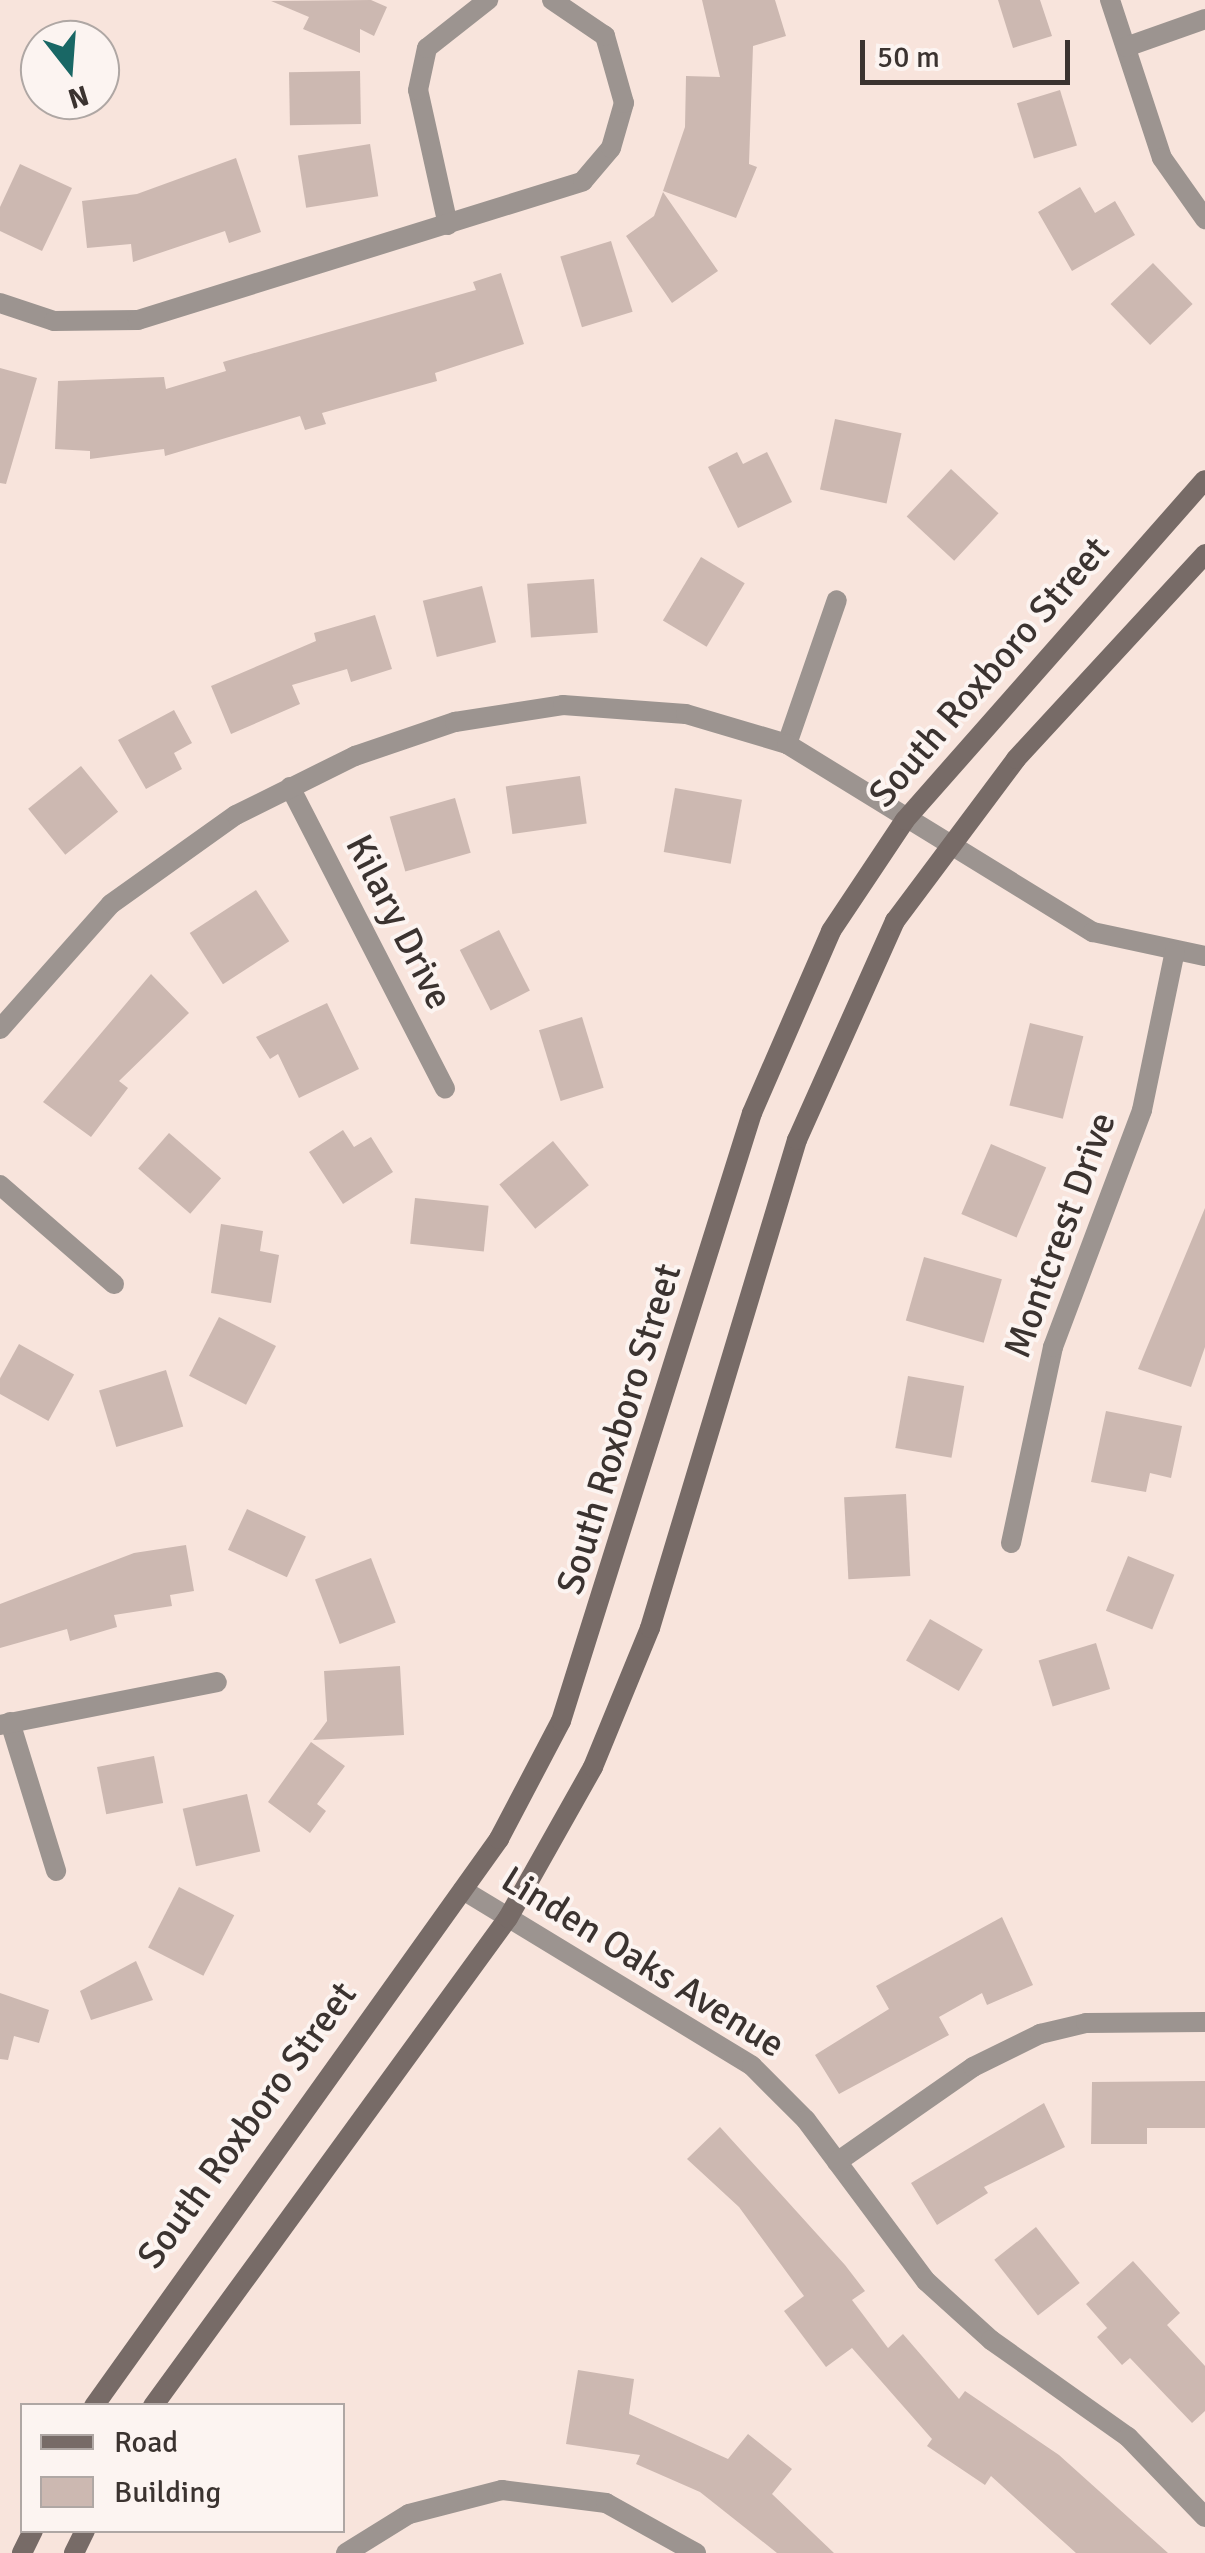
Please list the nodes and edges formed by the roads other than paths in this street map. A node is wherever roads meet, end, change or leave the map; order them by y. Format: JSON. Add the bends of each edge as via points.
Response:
{"nodes":[{"id":1,"x":488,"y":0,"type":"edge"},
{"id":2,"x":552,"y":0,"type":"edge"},
{"id":3,"x":1110,"y":0,"type":"edge"},
{"id":4,"x":1205,"y":19,"type":"edge"},
{"id":5,"x":1126,"y":47,"type":"junction"},
{"id":6,"x":1205,"y":219,"type":"edge"},
{"id":7,"x":448,"y":225,"type":"junction"},
{"id":8,"x":0,"y":302,"type":"edge"},
{"id":9,"x":1205,"y":480,"type":"edge"},
{"id":10,"x":1205,"y":554,"type":"edge"},
{"id":11,"x":837,"y":600,"type":"dead end"},
{"id":12,"x":787,"y":744,"type":"junction"},
{"id":13,"x":290,"y":787,"type":"junction"},
{"id":14,"x":905,"y":820,"type":"junction"},
{"id":15,"x":944,"y":847,"type":"junction"},
{"id":16,"x":1175,"y":952,"type":"junction"},
{"id":17,"x":1205,"y":956,"type":"edge"},
{"id":18,"x":0,"y":1028,"type":"edge"},
{"id":19,"x":445,"y":1089,"type":"dead end"},
{"id":20,"x":0,"y":1185,"type":"edge"},
{"id":21,"x":114,"y":1284,"type":"dead end"},
{"id":22,"x":1012,"y":1542,"type":"dead end"},
{"id":23,"x":218,"y":1682,"type":"dead end"},
{"id":24,"x":5,"y":1723,"type":"edge"},
{"id":25,"x":56,"y":1871,"type":"dead end"},
{"id":26,"x":464,"y":1890,"type":"junction"},
{"id":27,"x":508,"y":1918,"type":"junction"},
{"id":28,"x":1205,"y":2022,"type":"edge"},
{"id":29,"x":837,"y":2162,"type":"junction"},
{"id":30,"x":96,"y":2403,"type":"edge"},
{"id":31,"x":155,"y":2403,"type":"edge"},
{"id":32,"x":1205,"y":2516,"type":"edge"},
{"id":33,"x":346,"y":2553,"type":"edge"},
{"id":34,"x":696,"y":2553,"type":"edge"}],
"edges":[{"from":1,"to":7,"type":"street","via":[[428,48],[418,90]]},
{"from":2,"to":7,"type":"street","via":[[605,36],[624,103],[611,148],[583,181]]},
{"from":3,"to":5,"type":"street"},
{"from":4,"to":5,"type":"street"},
{"from":5,"to":6,"type":"street","via":[[1162,158]]},
{"from":7,"to":8,"type":"street","via":[[138,320],[54,320]]},
{"from":9,"to":14,"type":"street","name":"South Roxboro Street"},
{"from":10,"to":15,"type":"street","name":"South Roxboro Street"},
{"from":11,"to":12,"type":"street"},
{"from":12,"to":13,"type":"street","via":[[686,714],[546,706],[455,722]]},
{"from":12,"to":14,"type":"street"},
{"from":13,"to":18,"type":"street","via":[[111,904]]},
{"from":13,"to":19,"type":"street","name":"Kilary Drive"},
{"from":14,"to":15,"type":"street"},
{"from":14,"to":26,"type":"street","name":"South Roxboro Street","via":[[791,1012],[586,1658],[528,1786]]},
{"from":15,"to":16,"type":"street","via":[[1093,932]]},
{"from":15,"to":27,"type":"street","name":"South Roxboro Street","via":[[846,1013],[797,1140],[650,1628],[593,1767]]},
{"from":16,"to":17,"type":"street"},
{"from":16,"to":22,"type":"street","name":"Montcrest Drive","via":[[1142,1110],[1052,1347]]},
{"from":20,"to":21,"type":"street"},
{"from":23,"to":24,"type":"street"},
{"from":24,"to":25,"type":"street"},
{"from":26,"to":27,"type":"street","name":"Linden Oaks Avenue"},
{"from":26,"to":30,"type":"street","name":"South Roxboro Street"},
{"from":27,"to":29,"type":"street","name":"Linden Oaks Avenue","via":[[752,2066]]},
{"from":27,"to":31,"type":"street","name":"South Roxboro Street"},
{"from":28,"to":29,"type":"street","via":[[1086,2024],[1040,2034],[973,2067]]},
{"from":29,"to":32,"type":"street","name":"Linden Oaks Avenue","via":[[968,2321],[1128,2437]]},
{"from":33,"to":34,"type":"street","via":[[409,2514],[502,2490],[606,2503]]}]}
